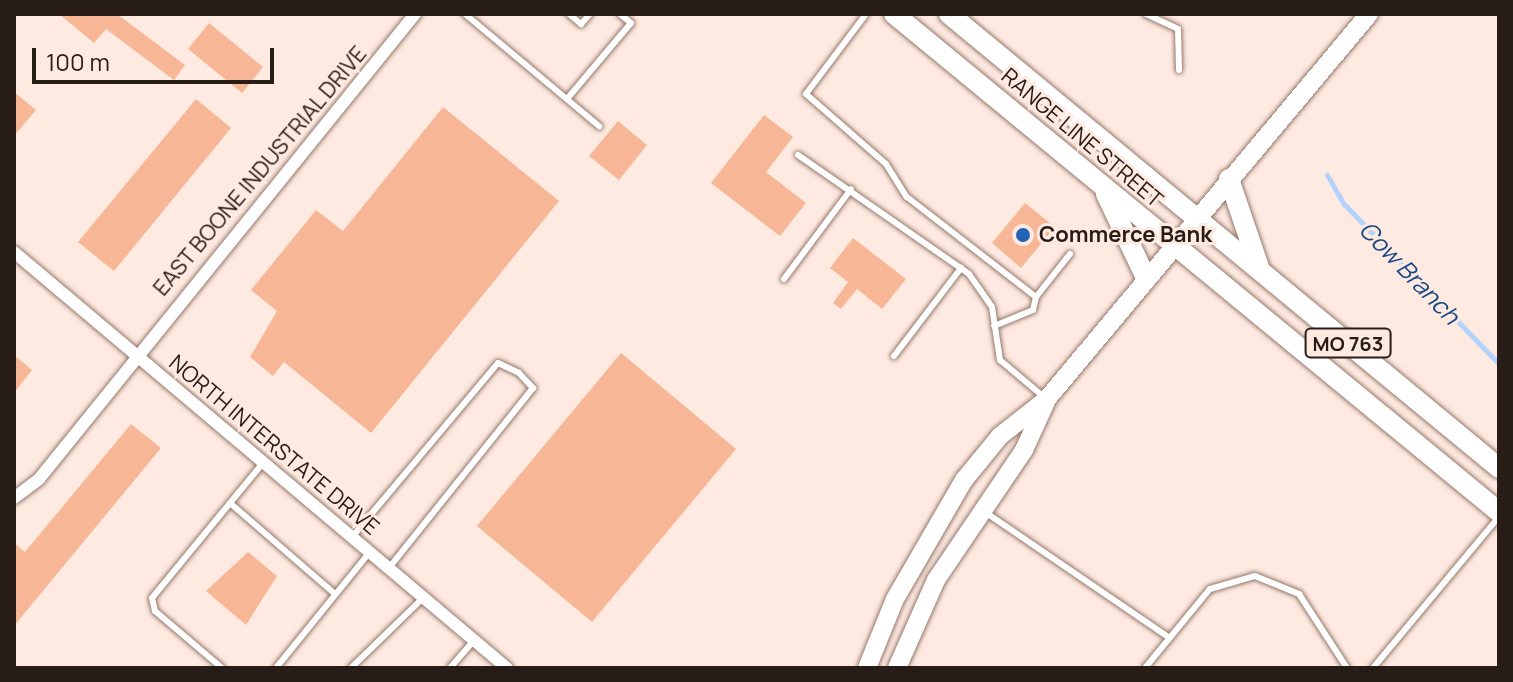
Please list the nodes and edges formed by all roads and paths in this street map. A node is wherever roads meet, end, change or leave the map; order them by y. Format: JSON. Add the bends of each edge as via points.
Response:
{"nodes":[{"id":1,"x":415,"y":14,"type":"edge"},
{"id":2,"x":465,"y":14,"type":"edge"},
{"id":3,"x":569,"y":14,"type":"edge"},
{"id":4,"x":590,"y":14,"type":"edge"},
{"id":5,"x":620,"y":14,"type":"edge"},
{"id":6,"x":866,"y":14,"type":"edge"},
{"id":7,"x":894,"y":14,"type":"edge"},
{"id":8,"x":1146,"y":14,"type":"edge"},
{"id":9,"x":1369,"y":14,"type":"edge"},
{"id":10,"x":961,"y":18,"type":"edge"},
{"id":11,"x":1179,"y":70,"type":"dead end"},
{"id":12,"x":567,"y":99,"type":"junction"},
{"id":13,"x":599,"y":126,"type":"dead end"},
{"id":14,"x":798,"y":155,"type":"dead end"},
{"id":15,"x":1229,"y":179,"type":"junction"},
{"id":16,"x":1103,"y":186,"type":"junction"},
{"id":17,"x":851,"y":189,"type":"junction"},
{"id":18,"x":1196,"y":217,"type":"junction"},
{"id":19,"x":1173,"y":244,"type":"junction"},
{"id":20,"x":14,"y":252,"type":"edge"},
{"id":21,"x":1070,"y":254,"type":"dead end"},
{"id":22,"x":961,"y":268,"type":"junction"},
{"id":23,"x":1260,"y":270,"type":"junction"},
{"id":24,"x":1146,"y":278,"type":"junction"},
{"id":25,"x":784,"y":279,"type":"dead end"},
{"id":26,"x":1036,"y":297,"type":"junction"},
{"id":27,"x":994,"y":326,"type":"junction"},
{"id":28,"x":135,"y":353,"type":"junction"},
{"id":29,"x":894,"y":356,"type":"dead end"},
{"id":30,"x":1047,"y":399,"type":"junction"},
{"id":31,"x":263,"y":462,"type":"junction"},
{"id":32,"x":1499,"y":468,"type":"edge"},
{"id":33,"x":14,"y":498,"type":"edge"},
{"id":34,"x":230,"y":503,"type":"junction"},
{"id":35,"x":981,"y":509,"type":"junction"},
{"id":36,"x":1499,"y":515,"type":"edge"},
{"id":37,"x":352,"y":537,"type":"junction"},
{"id":38,"x":370,"y":552,"type":"junction"},
{"id":39,"x":389,"y":568,"type":"junction"},
{"id":40,"x":335,"y":594,"type":"junction"},
{"id":41,"x":424,"y":597,"type":"junction"},
{"id":42,"x":1167,"y":636,"type":"junction"},
{"id":43,"x":474,"y":640,"type":"junction"},
{"id":44,"x":222,"y":668,"type":"edge"},
{"id":45,"x":276,"y":668,"type":"edge"},
{"id":46,"x":351,"y":668,"type":"edge"},
{"id":47,"x":450,"y":668,"type":"edge"},
{"id":48,"x":507,"y":668,"type":"edge"},
{"id":49,"x":867,"y":668,"type":"edge"},
{"id":50,"x":897,"y":668,"type":"edge"},
{"id":51,"x":1145,"y":668,"type":"edge"},
{"id":52,"x":1347,"y":668,"type":"edge"},
{"id":53,"x":1373,"y":668,"type":"edge"}],
"edges":[{"from":1,"to":28,"type":"street","name":"EAST BOONE INDUSTRIAL DRIVE"},
{"from":2,"to":12,"type":"lane"},
{"from":3,"to":4,"type":"lane","via":[[581,24]]},
{"from":5,"to":12,"type":"lane","via":[[631,23]]},
{"from":6,"to":26,"type":"lane","via":[[806,94],[886,164],[907,197]]},
{"from":7,"to":16,"type":"main road","name":"RANGE LINE STREET","number":"MO 763"},
{"from":8,"to":11,"type":"lane","via":[[1178,29]]},
{"from":9,"to":15,"type":"main road"},
{"from":10,"to":18,"type":"main road","name":"RANGE LINE STREET","number":"MO 763"},
{"from":12,"to":13,"type":"lane"},
{"from":14,"to":17,"type":"lane"},
{"from":15,"to":18,"type":"main road"},
{"from":15,"to":23,"type":"main road"},
{"from":16,"to":19,"type":"main road","name":"RANGE LINE STREET","number":"MO 763"},
{"from":16,"to":24,"type":"main road"},
{"from":17,"to":22,"type":"lane"},
{"from":17,"to":25,"type":"lane"},
{"from":18,"to":19,"type":"main road"},
{"from":18,"to":23,"type":"main road","name":"RANGE LINE STREET","number":"MO 763"},
{"from":19,"to":24,"type":"main road"},
{"from":19,"to":36,"type":"main road","name":"RANGE LINE STREET","number":"MO 763"},
{"from":20,"to":28,"type":"street","name":"NORTH INTERSTATE DRIVE"},
{"from":21,"to":26,"type":"lane"},
{"from":22,"to":27,"type":"lane","via":[[985,291]]},
{"from":22,"to":29,"type":"lane"},
{"from":23,"to":32,"type":"main road","name":"RANGE LINE STREET","number":"MO 763"},
{"from":24,"to":30,"type":"main road"},
{"from":26,"to":27,"type":"lane","via":[[1033,310]]},
{"from":27,"to":30,"type":"lane","via":[[1000,360]]},
{"from":28,"to":31,"type":"street","name":"NORTH INTERSTATE DRIVE"},
{"from":28,"to":33,"type":"street","name":"EAST BOONE INDUSTRIAL DRIVE","via":[[39,479]]},
{"from":30,"to":35,"type":"main road","via":[[1024,450]]},
{"from":30,"to":49,"type":"main road","via":[[1000,436],[964,480],[895,599]]},
{"from":31,"to":34,"type":"lane"},
{"from":31,"to":37,"type":"street","name":"NORTH INTERSTATE DRIVE"},
{"from":34,"to":40,"type":"lane"},
{"from":34,"to":44,"type":"lane","via":[[152,598],[155,611]]},
{"from":35,"to":42,"type":"lane"},
{"from":35,"to":50,"type":"main road","via":[[936,580]]},
{"from":36,"to":53,"type":"lane"},
{"from":37,"to":38,"type":"street","name":"NORTH INTERSTATE DRIVE"},
{"from":37,"to":39,"type":"lane","via":[[498,363],[519,373],[533,388]]},
{"from":38,"to":39,"type":"street","name":"NORTH INTERSTATE DRIVE"},
{"from":38,"to":40,"type":"lane"},
{"from":39,"to":41,"type":"street","name":"NORTH INTERSTATE DRIVE"},
{"from":40,"to":45,"type":"lane"},
{"from":41,"to":43,"type":"street","name":"NORTH INTERSTATE DRIVE"},
{"from":41,"to":46,"type":"lane"},
{"from":42,"to":51,"type":"lane"},
{"from":42,"to":52,"type":"lane","via":[[1210,589],[1255,576],[1299,594]]},
{"from":43,"to":47,"type":"lane"},
{"from":43,"to":48,"type":"street","name":"NORTH INTERSTATE DRIVE"}]}
